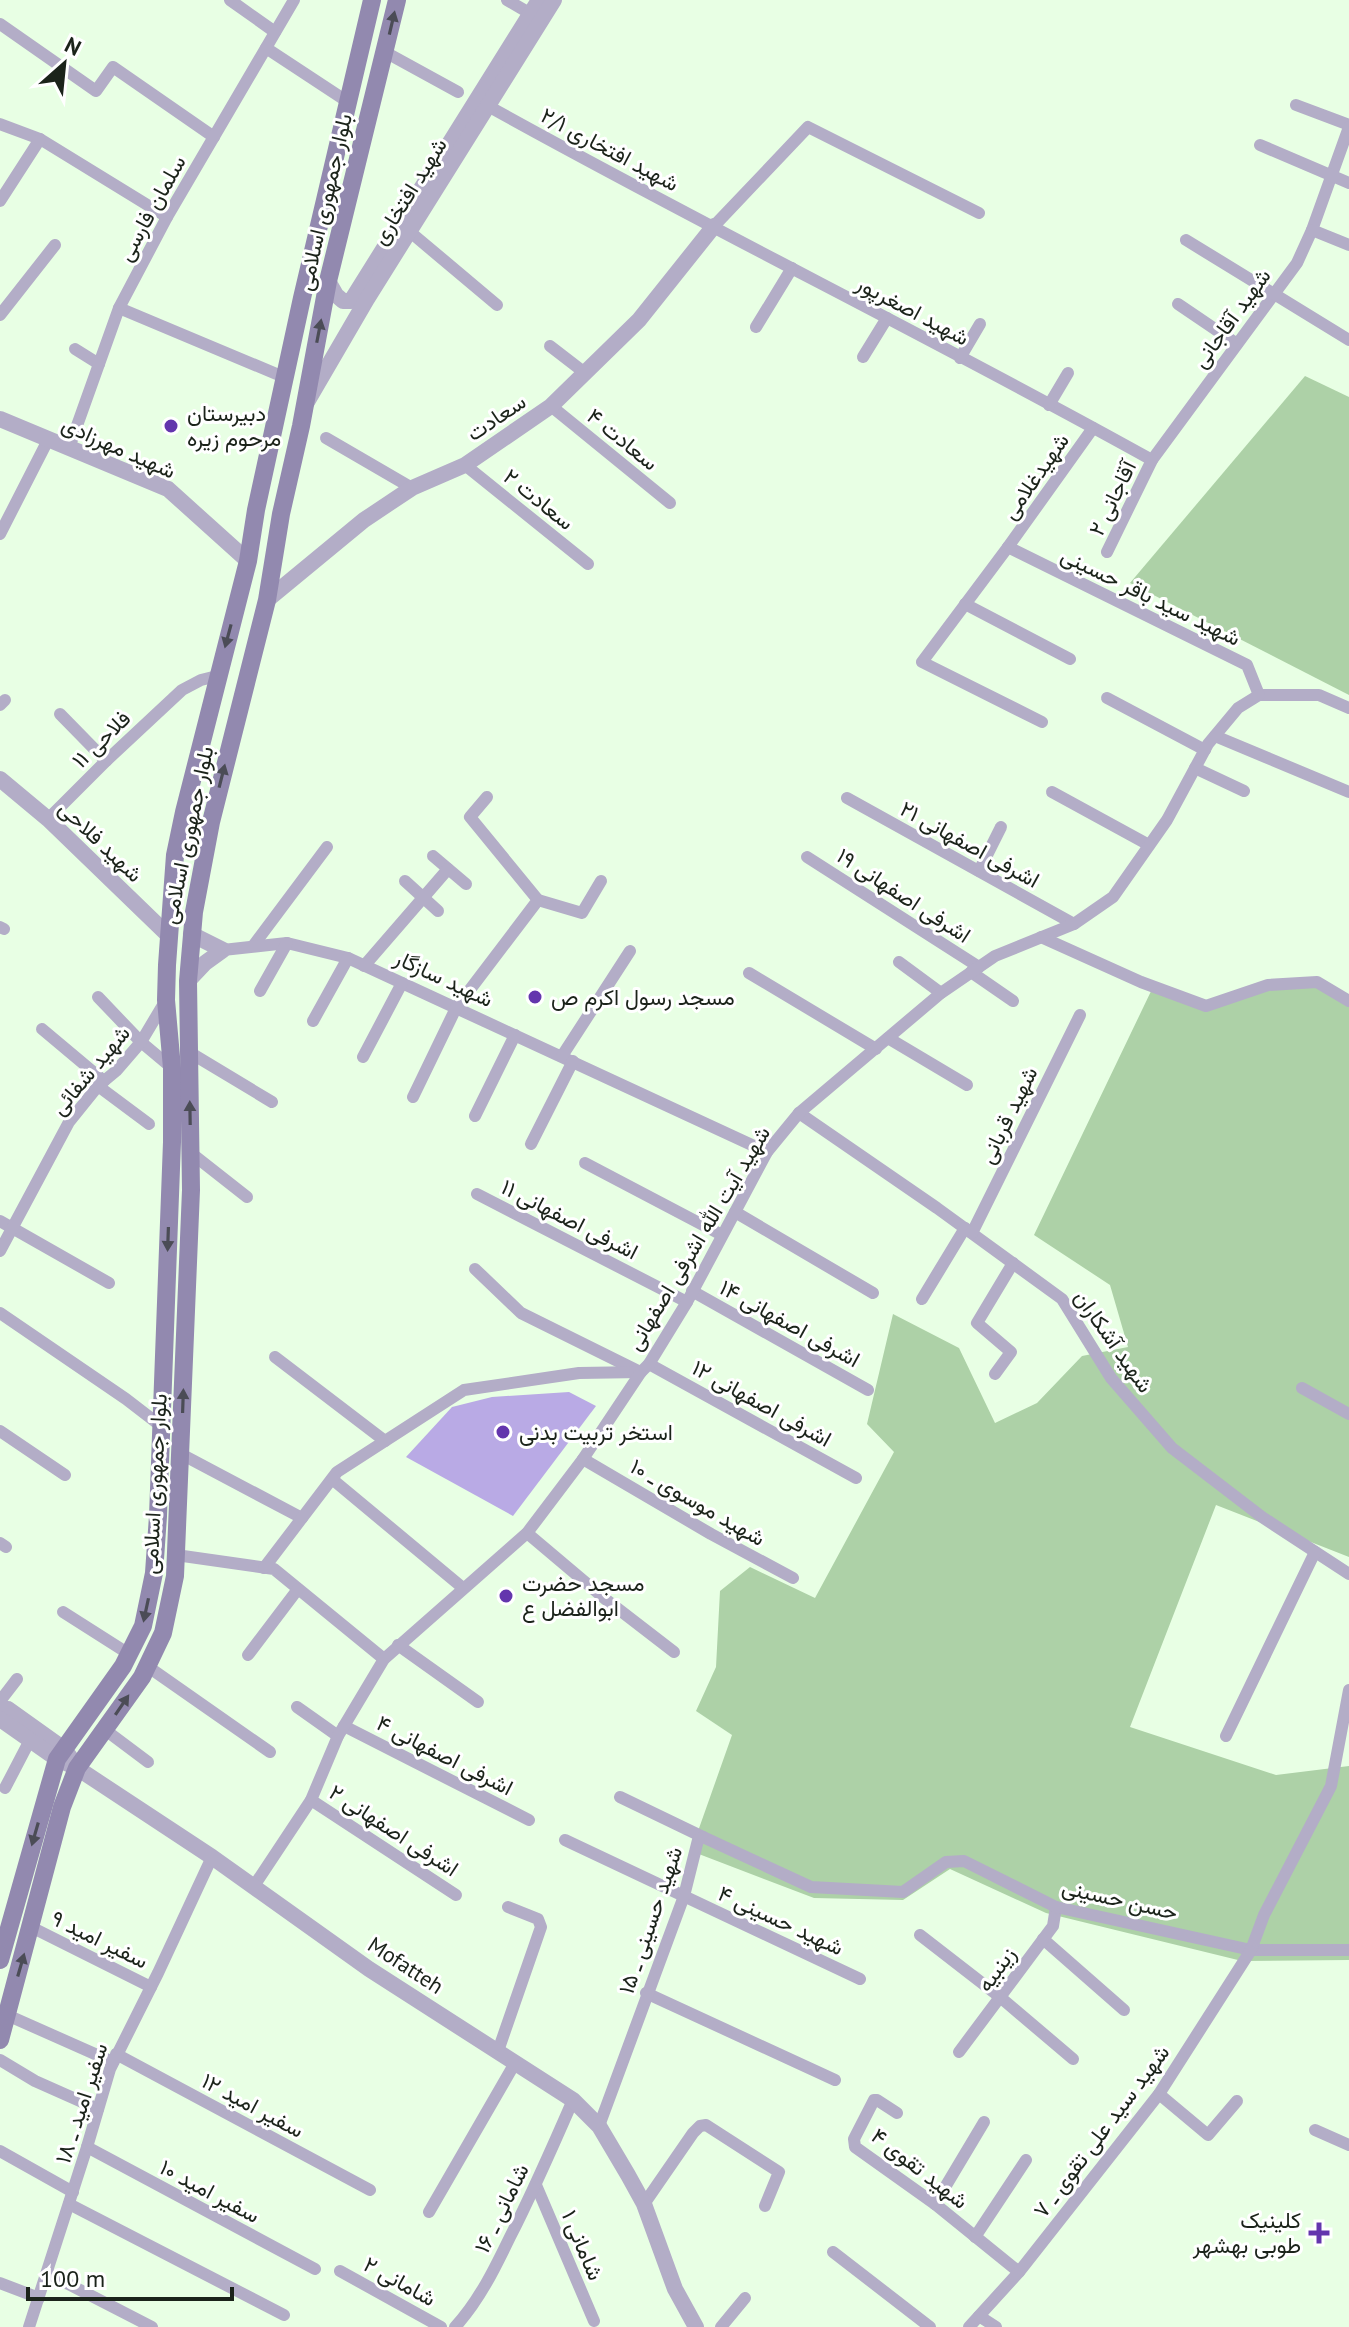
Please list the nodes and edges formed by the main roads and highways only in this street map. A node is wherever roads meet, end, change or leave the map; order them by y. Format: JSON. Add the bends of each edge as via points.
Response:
{"nodes":[{"id":1,"x":372,"y":0,"type":"edge"},
{"id":2,"x":397,"y":0,"type":"edge"},
{"id":3,"x":267,"y":458,"type":"junction"},
{"id":4,"x":292,"y":466,"type":"junction"},
{"id":5,"x":256,"y":510,"type":"junction"},
{"id":6,"x":281,"y":514,"type":"junction"},
{"id":7,"x":184,"y":812,"type":"junction"},
{"id":8,"x":211,"y":822,"type":"junction"},
{"id":9,"x":175,"y":855,"type":"junction"},
{"id":10,"x":204,"y":862,"type":"junction"},
{"id":11,"x":170,"y":1189,"type":"junction"},
{"id":12,"x":191,"y":1190,"type":"junction"},
{"id":13,"x":159,"y":1485,"type":"junction"},
{"id":14,"x":180,"y":1486,"type":"junction"},
{"id":15,"x":0,"y":1960,"type":"edge"},
{"id":16,"x":0,"y":2040,"type":"edge"}],
"edges":[{"from":1,"to":3,"type":"main road","name":"بلوار جمهوری اسلامی"},
{"from":4,"to":2,"type":"main road","name":"بلوار جمهوری اسلامی","one_way":true,"via":[[328,281]]},
{"from":3,"to":4,"type":"main road","via":[[276,473]]},
{"from":3,"to":5,"type":"main road","name":"بلوار جمهوری اسلامی"},
{"from":4,"to":6,"type":"main road","name":"بلوار جمهوری اسلامی"},
{"from":5,"to":6,"type":"main road","via":[[270,502]]},
{"from":5,"to":7,"type":"main road","name":"بلوار جمهوری اسلامی","one_way":true,"via":[[248,561]]},
{"from":8,"to":6,"type":"main road","name":"بلوار جمهوری اسلامی","one_way":true,"via":[[267,600]]},
{"from":7,"to":8,"type":"main road","via":[[200,828]]},
{"from":7,"to":9,"type":"main road","name":"بلوار جمهوری اسلامی"},
{"from":8,"to":10,"type":"main road","name":"بلوار جمهوری اسلامی"},
{"from":9,"to":10,"type":"main road","via":[[189,851]]},
{"from":9,"to":11,"type":"main road","name":"بلوار جمهوری اسلامی","via":[[166,1000],[172,1068]]},
{"from":12,"to":10,"type":"main road","name":"بلوار جمهوری اسلامی","one_way":true,"via":[[188,981]]},
{"from":11,"to":12,"type":"main road"},
{"from":11,"to":13,"type":"main road","name":"بلوار جمهوری اسلامی","one_way":true},
{"from":14,"to":12,"type":"main road","name":"بلوار جمهوری اسلامی","one_way":true},
{"from":13,"to":14,"type":"main road"},
{"from":13,"to":15,"type":"main road","name":"بلوار جمهوری اسلامی","one_way":true,"via":[[154,1573],[143,1626],[61,1754]]},
{"from":16,"to":14,"type":"main road","name":"بلوار جمهوری اسلامی","one_way":true,"via":[[77,1768],[142,1677],[163,1633],[175,1576]]}]}
